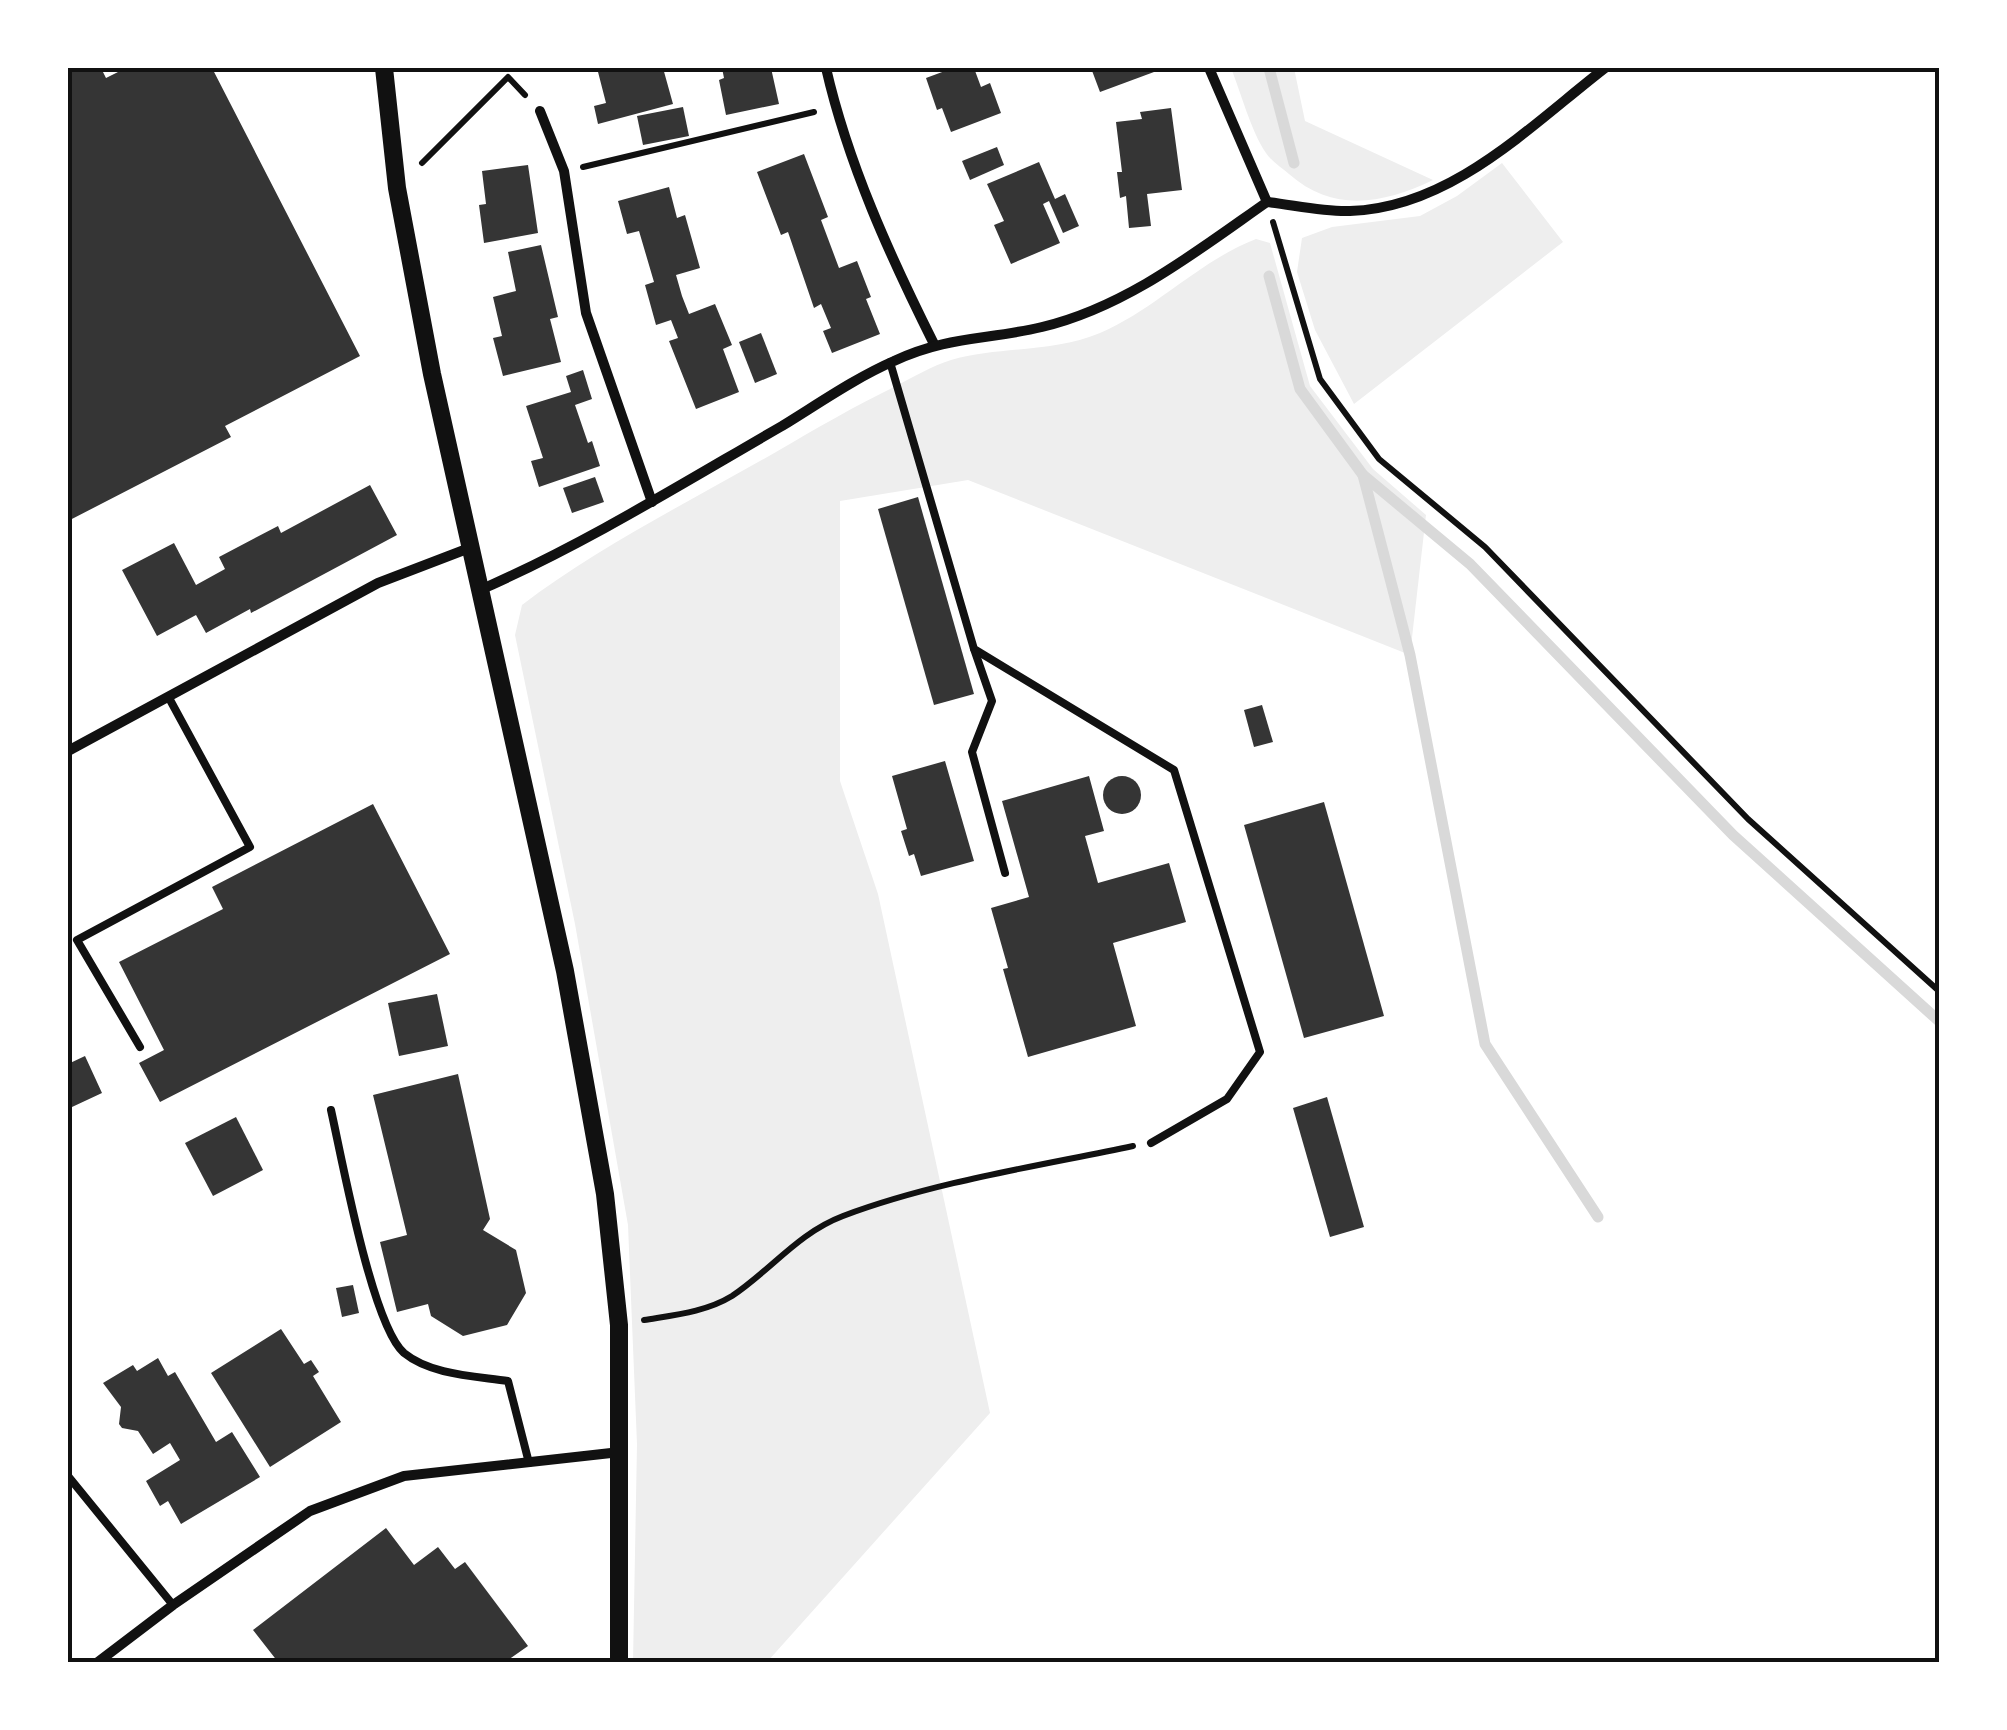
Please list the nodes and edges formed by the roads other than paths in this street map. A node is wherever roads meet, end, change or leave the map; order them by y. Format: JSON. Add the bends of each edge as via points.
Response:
{"nodes":[{"id":1,"x":384,"y":68,"type":"edge"},
{"id":2,"x":826,"y":68,"type":"edge"},
{"id":3,"x":1208,"y":68,"type":"edge"},
{"id":4,"x":1605,"y":68,"type":"edge"},
{"id":5,"x":540,"y":111,"type":"road end"},
{"id":6,"x":1266,"y":202,"type":"junction"},
{"id":7,"x":934,"y":344,"type":"junction"},
{"id":8,"x":890,"y":362,"type":"junction"},
{"id":9,"x":652,"y":502,"type":"junction"},
{"id":10,"x":472,"y":547,"type":"junction"},
{"id":11,"x":480,"y":590,"type":"junction"},
{"id":12,"x":974,"y":649,"type":"junction"},
{"id":13,"x":169,"y":698,"type":"junction"},
{"id":14,"x":68,"y":751,"type":"edge"},
{"id":15,"x":1005,"y":873,"type":"dead end"},
{"id":16,"x":140,"y":1047,"type":"dead end"},
{"id":17,"x":331,"y":1110,"type":"dead end"},
{"id":18,"x":1151,"y":1143,"type":"road end"},
{"id":19,"x":620,"y":1452,"type":"junction"},
{"id":20,"x":529,"y":1463,"type":"junction"},
{"id":21,"x":68,"y":1476,"type":"edge"},
{"id":22,"x":174,"y":1605,"type":"junction"},
{"id":23,"x":98,"y":1662,"type":"edge"},
{"id":24,"x":619,"y":1662,"type":"edge"}],
"edges":[{"from":1,"to":10,"type":"street","via":[[397,188]]},
{"from":2,"to":7,"type":"street","via":[[889,254]]},
{"from":3,"to":6,"type":"street"},
{"from":4,"to":6,"type":"street","via":[[1430,194],[1349,212]]},
{"from":5,"to":9,"type":"street","via":[[564,172],[586,313]]},
{"from":6,"to":7,"type":"street","via":[[1114,302],[1042,327]]},
{"from":7,"to":8,"type":"street"},
{"from":8,"to":9,"type":"street"},
{"from":8,"to":12,"type":"lane"},
{"from":9,"to":11,"type":"street"},
{"from":10,"to":11,"type":"street"},
{"from":10,"to":13,"type":"street","via":[[378,583]]},
{"from":11,"to":19,"type":"street","via":[[565,971],[605,1194],[618,1325]]},
{"from":12,"to":15,"type":"lane","via":[[992,701],[972,752]]},
{"from":12,"to":18,"type":"lane","via":[[1174,770],[1260,1052],[1227,1100]]},
{"from":13,"to":14,"type":"street"},
{"from":13,"to":16,"type":"lane","via":[[250,847],[77,940]]},
{"from":17,"to":20,"type":"lane","via":[[377,1305],[394,1336],[403,1352],[443,1371],[508,1381]]},
{"from":19,"to":20,"type":"street"},
{"from":19,"to":24,"type":"street"},
{"from":20,"to":22,"type":"street","via":[[404,1476],[310,1512]]},
{"from":21,"to":22,"type":"lane"},
{"from":22,"to":23,"type":"street"}]}
